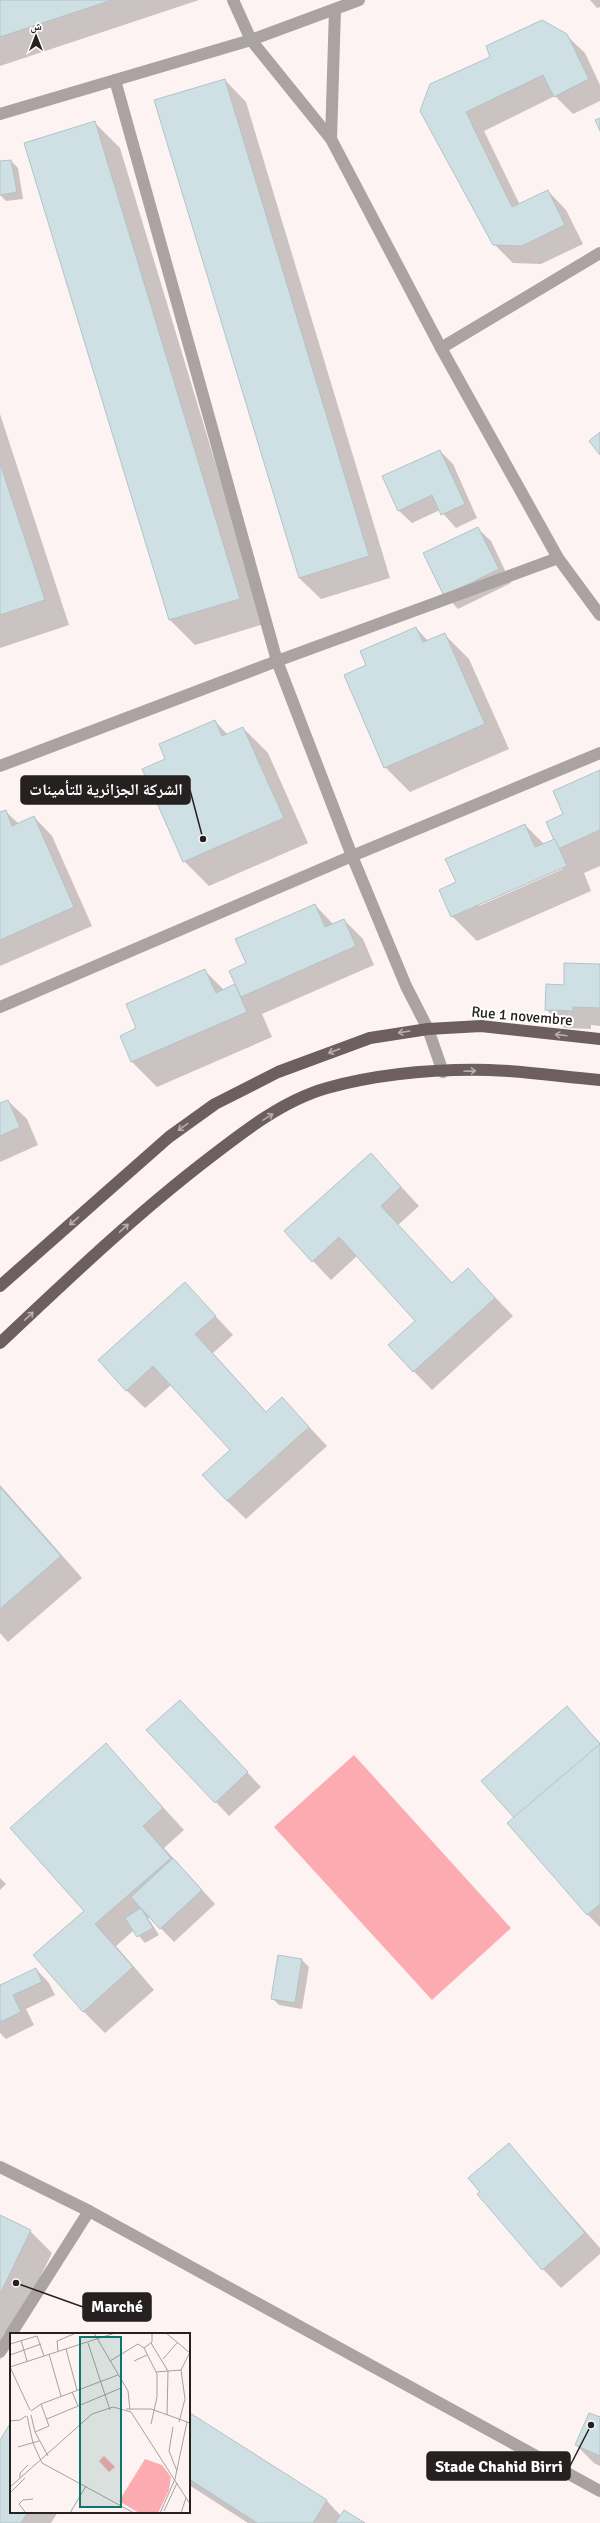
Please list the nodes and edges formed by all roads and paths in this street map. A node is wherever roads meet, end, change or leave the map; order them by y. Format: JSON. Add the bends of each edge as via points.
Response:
{"nodes":[{"id":1,"x":233,"y":0,"type":"edge"},
{"id":2,"x":359,"y":0,"type":"edge"},
{"id":3,"x":335,"y":9,"type":"junction"},
{"id":4,"x":251,"y":40,"type":"junction"},
{"id":5,"x":115,"y":80,"type":"junction"},
{"id":6,"x":0,"y":114,"type":"edge"},
{"id":7,"x":331,"y":139,"type":"junction"},
{"id":8,"x":600,"y":253,"type":"edge"},
{"id":9,"x":441,"y":348,"type":"junction"},
{"id":10,"x":558,"y":558,"type":"junction"},
{"id":11,"x":600,"y":615,"type":"edge"},
{"id":12,"x":277,"y":661,"type":"junction"},
{"id":13,"x":600,"y":753,"type":"edge"},
{"id":14,"x":0,"y":766,"type":"edge"},
{"id":15,"x":352,"y":856,"type":"junction"},
{"id":16,"x":0,"y":1007,"type":"edge"},
{"id":17,"x":428,"y":1029,"type":"junction"},
{"id":18,"x":600,"y":1039,"type":"edge"},
{"id":19,"x":443,"y":1072,"type":"junction"},
{"id":20,"x":600,"y":1080,"type":"edge"},
{"id":21,"x":0,"y":1286,"type":"edge"},
{"id":22,"x":0,"y":1343,"type":"edge"},
{"id":23,"x":0,"y":2166,"type":"edge"},
{"id":24,"x":89,"y":2211,"type":"junction"},
{"id":25,"x":12,"y":2333,"type":"edge"},
{"id":26,"x":10,"y":2336,"type":"edge"},
{"id":27,"x":0,"y":2352,"type":"edge"},
{"id":28,"x":600,"y":2491,"type":"edge"}],
"edges":[{"from":1,"to":4,"type":"street"},
{"from":2,"to":3,"type":"street"},
{"from":3,"to":4,"type":"street"},
{"from":3,"to":7,"type":"street"},
{"from":4,"to":5,"type":"street"},
{"from":4,"to":7,"type":"street"},
{"from":5,"to":6,"type":"street"},
{"from":5,"to":12,"type":"street"},
{"from":7,"to":9,"type":"street"},
{"from":8,"to":9,"type":"street"},
{"from":9,"to":10,"type":"street"},
{"from":10,"to":11,"type":"street"},
{"from":10,"to":12,"type":"street"},
{"from":12,"to":14,"type":"street"},
{"from":12,"to":15,"type":"street"},
{"from":13,"to":15,"type":"street"},
{"from":15,"to":16,"type":"street"},
{"from":15,"to":17,"type":"street","via":[[406,986]]},
{"from":18,"to":17,"type":"main road","name":"Rue 1 novembre","one_way":true,"via":[[481,1026]]},
{"from":17,"to":19,"type":"street"},
{"from":17,"to":21,"type":"main road","name":"Rue 1 novembre","one_way":true,"via":[[370,1038],[278,1072],[215,1104],[169,1137]]},
{"from":19,"to":20,"type":"main road","one_way":true,"via":[[490,1070]]},
{"from":22,"to":19,"type":"main road","one_way":true,"via":[[141,1212],[235,1138],[289,1104],[326,1088],[376,1078]]},
{"from":23,"to":24,"type":"street"},
{"from":24,"to":25,"type":"street"},
{"from":24,"to":28,"type":"street"},
{"from":26,"to":27,"type":"street"}]}
